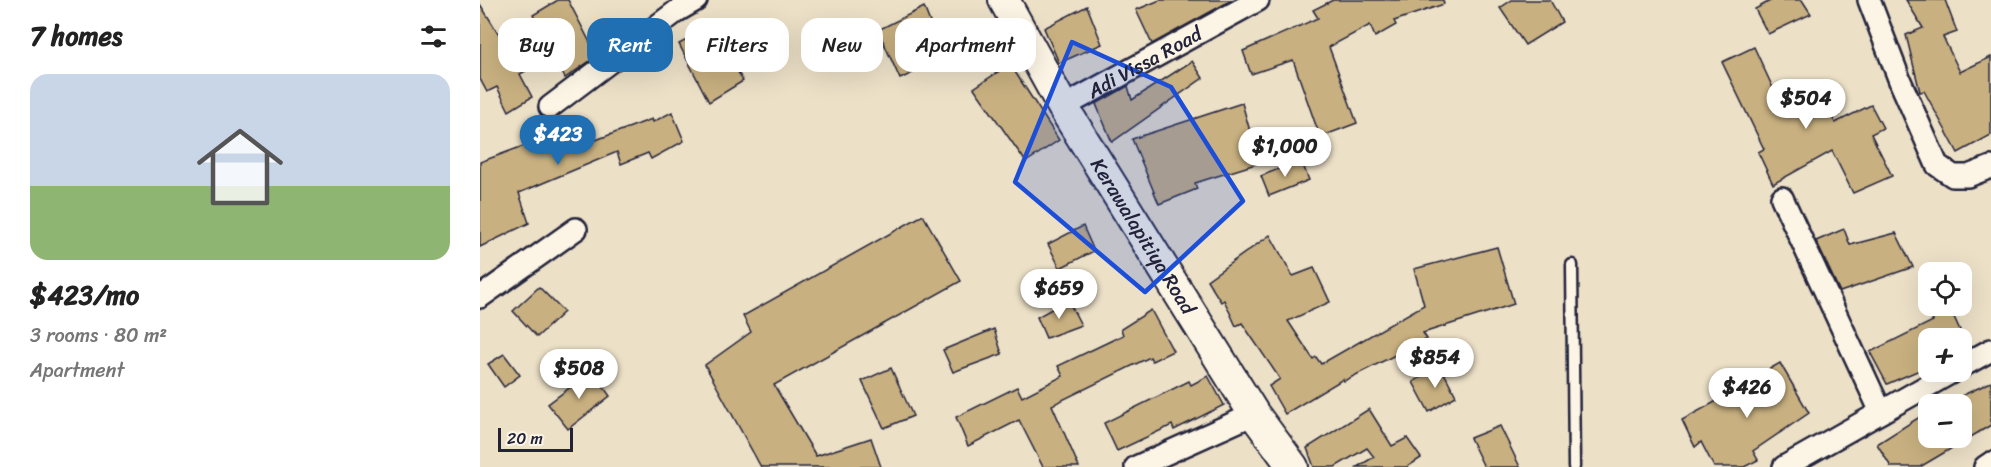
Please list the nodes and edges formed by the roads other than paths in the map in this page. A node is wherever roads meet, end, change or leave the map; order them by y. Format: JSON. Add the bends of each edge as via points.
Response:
{"nodes":[{"id":1,"x":696,"y":0,"type":"edge"},
{"id":2,"x":1004,"y":0,"type":"edge"},
{"id":3,"x":1258,"y":0,"type":"edge"},
{"id":4,"x":1869,"y":0,"type":"edge"},
{"id":5,"x":550,"y":107,"type":"dead end"},
{"id":6,"x":1063,"y":107,"type":"junction"},
{"id":7,"x":1991,"y":167,"type":"edge"},
{"id":8,"x":1782,"y":198,"type":"dead end"},
{"id":9,"x":576,"y":229,"type":"dead end"},
{"id":10,"x":1572,"y":265,"type":"dead end"},
{"id":11,"x":480,"y":297,"type":"edge"},
{"id":12,"x":1991,"y":350,"type":"edge"},
{"id":13,"x":1972,"y":360,"type":"edge"},
{"id":14,"x":1934,"y":382,"type":"edge"},
{"id":15,"x":1881,"y":412,"type":"junction"},
{"id":16,"x":1254,"y":414,"type":"junction"},
{"id":17,"x":1991,"y":464,"type":"edge"},
{"id":18,"x":1136,"y":467,"type":"edge"},
{"id":19,"x":1293,"y":467,"type":"edge"},
{"id":20,"x":1574,"y":467,"type":"edge"},
{"id":21,"x":1784,"y":467,"type":"edge"},
{"id":22,"x":1985,"y":467,"type":"edge"}],
"edges":[{"from":1,"to":5,"type":"street"},
{"from":2,"to":6,"type":"street","name":"Kerawalapitiya Road"},
{"from":3,"to":6,"type":"street","name":"Adi Vissa Road"},
{"from":4,"to":7,"type":"street","via":[[1937,165],[1953,177]]},
{"from":6,"to":16,"type":"street","name":"Kerawalapitiya Road"},
{"from":8,"to":15,"type":"street"},
{"from":9,"to":11,"type":"street"},
{"from":10,"to":20,"type":"lane"},
{"from":12,"to":13,"type":"street"},
{"from":14,"to":15,"type":"street"},
{"from":15,"to":21,"type":"street"},
{"from":16,"to":18,"type":"street"},
{"from":16,"to":19,"type":"street","name":"Kerawalapitiya Road"},
{"from":17,"to":22,"type":"street"}]}
